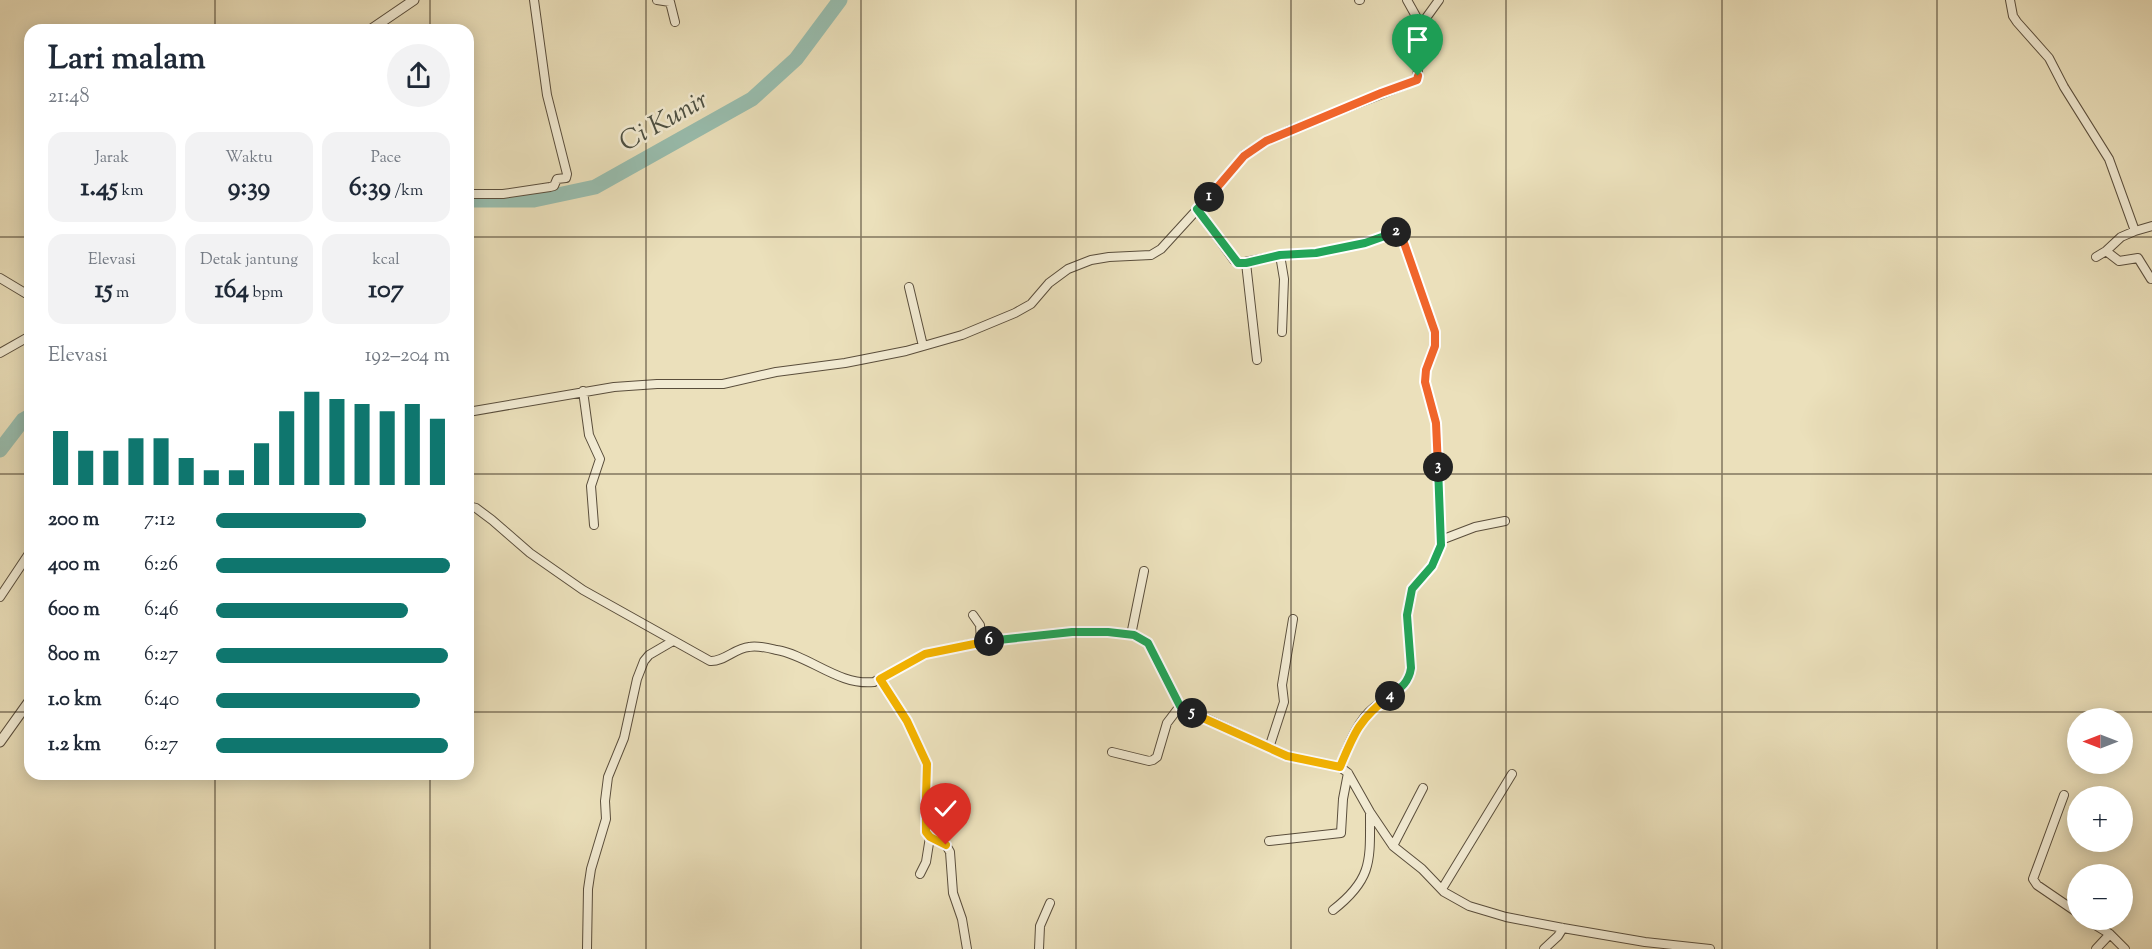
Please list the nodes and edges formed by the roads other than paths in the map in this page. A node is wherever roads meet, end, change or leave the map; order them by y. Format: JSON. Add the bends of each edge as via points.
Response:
{"nodes":[{"id":1,"x":414,"y":0,"type":"edge"},
{"id":2,"x":534,"y":0,"type":"edge"},
{"id":3,"x":657,"y":0,"type":"edge"},
{"id":4,"x":1407,"y":0,"type":"edge"},
{"id":5,"x":1438,"y":0,"type":"edge"},
{"id":6,"x":2010,"y":0,"type":"edge"},
{"id":7,"x":675,"y":22,"type":"dead end"},
{"id":8,"x":379,"y":24,"type":"edge"},
{"id":9,"x":1422,"y":27,"type":"junction"},
{"id":10,"x":474,"y":194,"type":"edge"},
{"id":11,"x":1197,"y":209,"type":"junction"},
{"id":12,"x":2152,"y":226,"type":"edge"},
{"id":13,"x":2136,"y":231,"type":"junction"},
{"id":14,"x":2106,"y":251,"type":"junction"},
{"id":15,"x":1280,"y":255,"type":"junction"},
{"id":16,"x":2096,"y":257,"type":"dead end"},
{"id":17,"x":1246,"y":263,"type":"junction"},
{"id":18,"x":0,"y":278,"type":"edge"},
{"id":19,"x":2151,"y":279,"type":"edge"},
{"id":20,"x":909,"y":286,"type":"dead end"},
{"id":21,"x":24,"y":292,"type":"edge"},
{"id":22,"x":1282,"y":332,"type":"dead end"},
{"id":23,"x":24,"y":339,"type":"edge"},
{"id":24,"x":923,"y":346,"type":"junction"},
{"id":25,"x":0,"y":353,"type":"edge"},
{"id":26,"x":1257,"y":360,"type":"dead end"},
{"id":27,"x":584,"y":392,"type":"junction"},
{"id":28,"x":474,"y":411,"type":"edge"},
{"id":29,"x":474,"y":508,"type":"edge"},
{"id":30,"x":1504,"y":521,"type":"dead end"},
{"id":31,"x":594,"y":525,"type":"dead end"},
{"id":32,"x":1441,"y":540,"type":"junction"},
{"id":33,"x":24,"y":561,"type":"edge"},
{"id":34,"x":1144,"y":571,"type":"dead end"},
{"id":35,"x":0,"y":597,"type":"edge"},
{"id":36,"x":973,"y":615,"type":"dead end"},
{"id":37,"x":1293,"y":619,"type":"dead end"},
{"id":38,"x":1131,"y":635,"type":"junction"},
{"id":39,"x":673,"y":641,"type":"junction"},
{"id":40,"x":981,"y":642,"type":"junction"},
{"id":41,"x":880,"y":679,"type":"junction"},
{"id":42,"x":1180,"y":706,"type":"junction"},
{"id":43,"x":24,"y":708,"type":"edge"},
{"id":44,"x":0,"y":742,"type":"edge"},
{"id":45,"x":1269,"y":748,"type":"junction"},
{"id":46,"x":1112,"y":752,"type":"dead end"},
{"id":47,"x":1340,"y":767,"type":"junction"},
{"id":48,"x":1348,"y":773,"type":"junction"},
{"id":49,"x":1512,"y":774,"type":"dead end"},
{"id":50,"x":1423,"y":788,"type":"dead end"},
{"id":51,"x":2064,"y":795,"type":"dead end"},
{"id":52,"x":1370,"y":812,"type":"junction"},
{"id":53,"x":930,"y":837,"type":"junction"},
{"id":54,"x":1269,"y":841,"type":"dead end"},
{"id":55,"x":1393,"y":846,"type":"junction"},
{"id":56,"x":920,"y":874,"type":"dead end"},
{"id":57,"x":1442,"y":889,"type":"junction"},
{"id":58,"x":1050,"y":903,"type":"dead end"},
{"id":59,"x":2067,"y":905,"type":"edge"},
{"id":60,"x":1333,"y":910,"type":"dead end"},
{"id":61,"x":1563,"y":928,"type":"junction"},
{"id":62,"x":2103,"y":930,"type":"edge"},
{"id":63,"x":2110,"y":934,"type":"junction"},
{"id":64,"x":587,"y":949,"type":"edge"},
{"id":65,"x":967,"y":949,"type":"edge"},
{"id":66,"x":1039,"y":949,"type":"edge"},
{"id":67,"x":1544,"y":949,"type":"edge"},
{"id":68,"x":1710,"y":949,"type":"edge"},
{"id":69,"x":2096,"y":949,"type":"edge"},
{"id":70,"x":2125,"y":949,"type":"edge"}],
"edges":[{"from":1,"to":8,"type":"street"},
{"from":2,"to":10,"type":"street","via":[[544,80],[566,178],[557,179],[550,187]]},
{"from":3,"to":7,"type":"street","via":[[670,2]]},
{"from":4,"to":9,"type":"street"},
{"from":5,"to":9,"type":"street"},
{"from":6,"to":13,"type":"street","via":[[2013,16],[2049,58],[2109,159]]},
{"from":9,"to":11,"type":"street","via":[[1417,80],[1266,141],[1244,156]]},
{"from":11,"to":17,"type":"street","via":[[1234,260]]},
{"from":11,"to":24,"type":"street","via":[[1161,249],[1150,255],[1091,260],[1068,269],[1031,304],[1015,313]]},
{"from":12,"to":13,"type":"street"},
{"from":13,"to":14,"type":"street","via":[[2121,237]]},
{"from":14,"to":16,"type":"street"},
{"from":14,"to":19,"type":"street","via":[[2119,261],[2138,258]]},
{"from":15,"to":17,"type":"street"},
{"from":15,"to":22,"type":"street","via":[[1284,279]]},
{"from":15,"to":32,"type":"street","via":[[1316,253],[1365,243],[1394,232],[1402,235],[1435,332],[1425,382],[1436,423]]},
{"from":17,"to":26,"type":"street"},
{"from":18,"to":21,"type":"street"},
{"from":20,"to":24,"type":"street"},
{"from":23,"to":25,"type":"street"},
{"from":24,"to":27,"type":"street","via":[[723,384],[657,384]]},
{"from":27,"to":28,"type":"street"},
{"from":27,"to":31,"type":"street","via":[[590,435],[600,459],[591,486]]},
{"from":29,"to":39,"type":"street","via":[[584,590]]},
{"from":30,"to":32,"type":"street"},
{"from":32,"to":47,"type":"street","via":[[1438,556],[1412,589],[1407,615],[1410,676],[1369,712]]},
{"from":33,"to":35,"type":"street"},
{"from":34,"to":38,"type":"street"},
{"from":36,"to":40,"type":"street","via":[[980,625]]},
{"from":37,"to":45,"type":"street","via":[[1282,685],[1284,702]]},
{"from":38,"to":40,"type":"street","via":[[1072,632]]},
{"from":38,"to":42,"type":"street","via":[[1148,643]]},
{"from":39,"to":41,"type":"street","via":[[710,661],[719,661],[749,646],[759,647],[794,654],[852,680],[867,683]]},
{"from":39,"to":64,"type":"street","via":[[644,661],[624,738],[608,777],[606,819],[588,889]]},
{"from":40,"to":41,"type":"street","via":[[925,654]]},
{"from":41,"to":53,"type":"street","via":[[907,721],[927,764],[925,826]]},
{"from":42,"to":45,"type":"street"},
{"from":42,"to":46,"type":"street","via":[[1167,723],[1153,760]]},
{"from":43,"to":44,"type":"street"},
{"from":45,"to":47,"type":"street","via":[[1300,760]]},
{"from":47,"to":48,"type":"street"},
{"from":48,"to":52,"type":"street"},
{"from":48,"to":54,"type":"street","via":[[1341,832]]},
{"from":49,"to":57,"type":"street"},
{"from":50,"to":55,"type":"street"},
{"from":51,"to":59,"type":"street","via":[[2033,879]]},
{"from":52,"to":55,"type":"street"},
{"from":52,"to":60,"type":"street","via":[[1366,872],[1356,890]]},
{"from":53,"to":56,"type":"street"},
{"from":53,"to":65,"type":"street","via":[[946,845],[950,852],[953,893]]},
{"from":55,"to":57,"type":"street"},
{"from":57,"to":61,"type":"street","via":[[1469,906],[1493,914]]},
{"from":58,"to":66,"type":"street","via":[[1040,926]]},
{"from":61,"to":67,"type":"street"},
{"from":61,"to":68,"type":"street"},
{"from":62,"to":63,"type":"street"},
{"from":63,"to":69,"type":"street"},
{"from":63,"to":70,"type":"street"}]}
